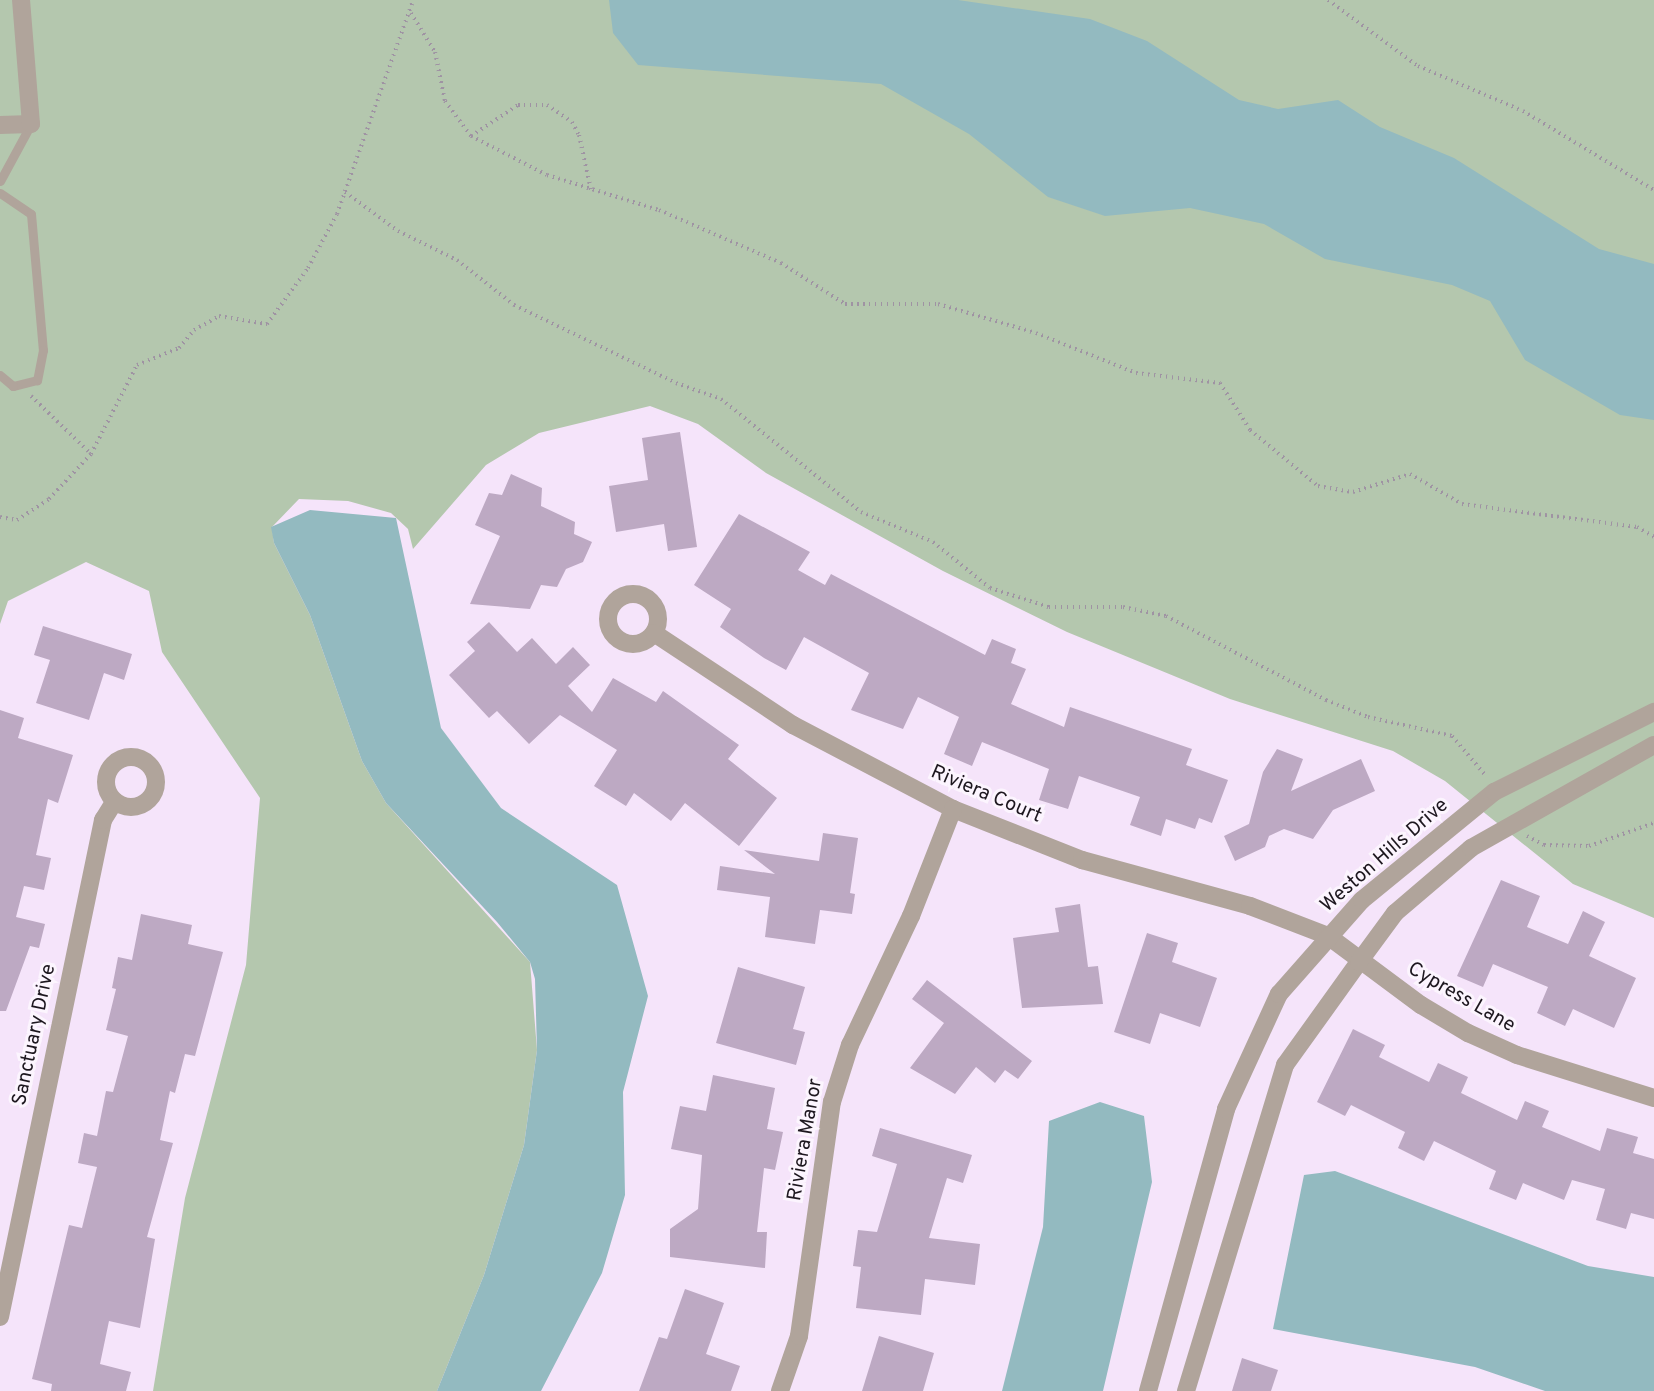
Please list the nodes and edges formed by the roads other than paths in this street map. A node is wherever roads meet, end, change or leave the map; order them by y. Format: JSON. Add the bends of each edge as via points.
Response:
{"nodes":[{"id":1,"x":21,"y":0,"type":"edge"},
{"id":2,"x":31,"y":124,"type":"junction"},
{"id":3,"x":0,"y":125,"type":"edge"},
{"id":4,"x":0,"y":181,"type":"edge"},
{"id":5,"x":0,"y":193,"type":"edge"},
{"id":6,"x":0,"y":375,"type":"edge"},
{"id":7,"x":654,"y":633,"type":"dead end"},
{"id":8,"x":1654,"y":712,"type":"edge"},
{"id":9,"x":1654,"y":745,"type":"edge"},
{"id":10,"x":115,"y":801,"type":"dead end"},
{"id":11,"x":953,"y":809,"type":"junction"},
{"id":12,"x":1328,"y":936,"type":"junction"},
{"id":13,"x":1359,"y":962,"type":"junction"},
{"id":14,"x":1654,"y":1098,"type":"edge"},
{"id":15,"x":0,"y":1317,"type":"edge"},
{"id":16,"x":780,"y":1391,"type":"edge"},
{"id":17,"x":1148,"y":1391,"type":"edge"},
{"id":18,"x":1186,"y":1391,"type":"edge"}],
"edges":[{"from":1,"to":2,"type":"street"},
{"from":2,"to":3,"type":"street"},
{"from":2,"to":4,"type":"lane"},
{"from":5,"to":6,"type":"lane","via":[[31,214],[43,350],[38,380],[27,386],[13,386]]},
{"from":7,"to":11,"type":"street","name":"Riviera Court","via":[[793,725]]},
{"from":8,"to":12,"type":"street","name":"Weston Hills Drive","via":[[1494,792],[1362,900]]},
{"from":9,"to":13,"type":"street","via":[[1471,848],[1395,913]]},
{"from":10,"to":15,"type":"street","name":"Sanctuary Drive","via":[[103,820]]},
{"from":11,"to":12,"type":"street","name":"Riviera Court","via":[[1082,860],[1250,906]]},
{"from":11,"to":16,"type":"street","name":"Riviera Manor","via":[[911,916],[850,1045],[832,1102],[799,1336]]},
{"from":12,"to":13,"type":"street","name":"Cypress Lane"},
{"from":12,"to":17,"type":"street","name":"Weston Hills Drive","via":[[1279,994],[1226,1109]]},
{"from":13,"to":14,"type":"street","name":"Cypress Lane","via":[[1421,1005],[1507,1051]]},
{"from":13,"to":18,"type":"street","via":[[1285,1065]]}]}
